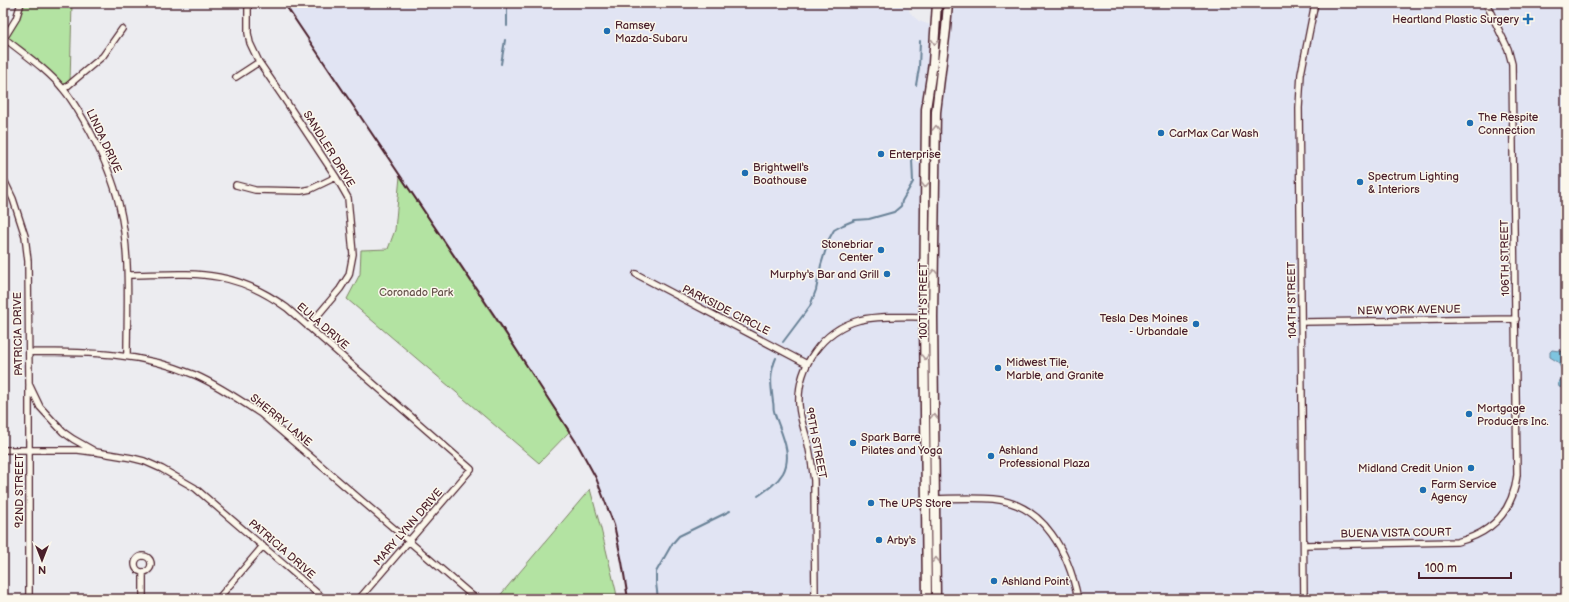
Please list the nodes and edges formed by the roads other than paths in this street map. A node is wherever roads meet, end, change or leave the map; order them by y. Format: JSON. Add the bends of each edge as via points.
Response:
{"nodes":[{"id":1,"x":21,"y":3,"type":"edge"},
{"id":2,"x":248,"y":3,"type":"edge"},
{"id":3,"x":937,"y":3,"type":"edge"},
{"id":4,"x":948,"y":3,"type":"edge"},
{"id":5,"x":1315,"y":3,"type":"edge"},
{"id":6,"x":1486,"y":3,"type":"edge"},
{"id":7,"x":122,"y":29,"type":"dead end"},
{"id":8,"x":4,"y":39,"type":"edge"},
{"id":9,"x":259,"y":62,"type":"junction"},
{"id":10,"x":236,"y":77,"type":"dead end"},
{"id":11,"x":64,"y":89,"type":"junction"},
{"id":12,"x":336,"y":177,"type":"junction"},
{"id":13,"x":3,"y":178,"type":"edge"},
{"id":14,"x":236,"y":185,"type":"dead end"},
{"id":15,"x":636,"y":274,"type":"dead end"},
{"id":16,"x":128,"y":275,"type":"junction"},
{"id":17,"x":924,"y":317,"type":"junction"},
{"id":18,"x":933,"y":317,"type":"junction"},
{"id":19,"x":1516,"y":319,"type":"junction"},
{"id":20,"x":1302,"y":322,"type":"junction"},
{"id":21,"x":308,"y":327,"type":"junction"},
{"id":22,"x":29,"y":352,"type":"junction"},
{"id":23,"x":127,"y":356,"type":"junction"},
{"id":24,"x":808,"y":364,"type":"junction"},
{"id":25,"x":29,"y":384,"type":"junction"},
{"id":26,"x":3,"y":450,"type":"edge"},
{"id":27,"x":29,"y":450,"type":"junction"},
{"id":28,"x":96,"y":452,"type":"junction"},
{"id":29,"x":471,"y":469,"type":"joint"},
{"id":30,"x":926,"y":499,"type":"junction"},
{"id":31,"x":935,"y":499,"type":"junction"},
{"id":32,"x":1503,"y":515,"type":"joint"},
{"id":33,"x":409,"y":541,"type":"junction"},
{"id":34,"x":1304,"y":544,"type":"junction"},
{"id":35,"x":263,"y":546,"type":"junction"},
{"id":36,"x":143,"y":572,"type":"dead end"},
{"id":37,"x":29,"y":599,"type":"edge"},
{"id":38,"x":143,"y":599,"type":"edge"},
{"id":39,"x":218,"y":599,"type":"edge"},
{"id":40,"x":324,"y":599,"type":"edge"},
{"id":41,"x":359,"y":599,"type":"edge"},
{"id":42,"x":476,"y":599,"type":"edge"},
{"id":43,"x":815,"y":599,"type":"edge"},
{"id":44,"x":927,"y":599,"type":"edge"},
{"id":45,"x":936,"y":599,"type":"edge"},
{"id":46,"x":1078,"y":599,"type":"edge"},
{"id":47,"x":1304,"y":599,"type":"edge"}],
"edges":[{"from":1,"to":8,"type":"street","via":[[16,20]]},
{"from":2,"to":9,"type":"street","name":"SANDLER DRIVE","via":[[248,33]]},
{"from":3,"to":17,"type":"main road","name":"100TH STREET","one_way":true,"via":[[933,63],[926,109]]},
{"from":18,"to":4,"type":"main road","name":"100TH STREET","one_way":true,"via":[[936,112]]},
{"from":5,"to":20,"type":"street","name":"104TH STREET","via":[[1301,74],[1299,108]]},
{"from":6,"to":19,"type":"street","name":"106TH STREET","via":[[1508,49],[1512,64]]},
{"from":7,"to":11,"type":"street","via":[[103,56]]},
{"from":8,"to":11,"type":"street","name":"LINDA DRIVE"},
{"from":9,"to":10,"type":"street"},
{"from":9,"to":12,"type":"street","name":"SANDLER DRIVE"},
{"from":11,"to":16,"type":"street","name":"LINDA DRIVE","via":[[80,112],[110,176],[119,204]]},
{"from":12,"to":14,"type":"street","via":[[301,191],[256,190]]},
{"from":12,"to":21,"type":"street","name":"SANDLER DRIVE","via":[[348,198],[352,265],[344,284]]},
{"from":13,"to":22,"type":"street","name":"PATRICIA DRIVE","via":[[14,199],[25,236],[28,261]]},
{"from":15,"to":24,"type":"street","name":"PARKSIDE CIRCLE"},
{"from":16,"to":21,"type":"street","name":"EULA DRIVE","via":[[199,274],[230,279],[274,298]]},
{"from":16,"to":23,"type":"street","name":"LINDA DRIVE"},
{"from":17,"to":18,"type":"street","name":"99TH STREET"},
{"from":17,"to":24,"type":"street","name":"99TH STREET","via":[[875,318],[849,324],[830,335]]},
{"from":17,"to":30,"type":"main road","name":"100TH STREET","one_way":true},
{"from":31,"to":18,"type":"main road","name":"100TH STREET","one_way":true},
{"from":19,"to":20,"type":"street","name":"NEW YORK AVENUE"},
{"from":19,"to":32,"type":"street","name":"106TH STREET","via":[[1517,475],[1512,497]]},
{"from":20,"to":34,"type":"street","name":"104TH STREET"},
{"from":21,"to":29,"type":"street","name":"EULA DRIVE"},
{"from":22,"to":23,"type":"street","name":"SHERRY LANE","via":[[97,352]]},
{"from":22,"to":25,"type":"street","name":"PATRICIA DRIVE"},
{"from":23,"to":33,"type":"street","name":"SHERRY LANE","via":[[163,364],[194,375],[226,391],[261,414]]},
{"from":24,"to":43,"type":"street","name":"99TH STREET","via":[[800,384],[799,407],[814,480]]},
{"from":25,"to":27,"type":"street","name":"92ND STREET"},
{"from":25,"to":28,"type":"street","name":"PATRICIA DRIVE","via":[[40,407],[53,423],[73,439]]},
{"from":26,"to":27,"type":"street"},
{"from":27,"to":28,"type":"street"},
{"from":27,"to":37,"type":"street","name":"92ND STREET"},
{"from":28,"to":35,"type":"street","name":"PATRICIA DRIVE","via":[[144,461],[179,478],[195,488]]},
{"from":29,"to":33,"type":"street","name":"MARY LYNN DRIVE"},
{"from":30,"to":31,"type":"street"},
{"from":30,"to":44,"type":"main road","name":"100TH STREET"},
{"from":45,"to":31,"type":"main road","name":"100TH STREET","one_way":true},
{"from":31,"to":46,"type":"street","via":[[994,499],[1016,505],[1036,516],[1058,542]]},
{"from":32,"to":34,"type":"street","name":"BUENA VISTA COURT","via":[[1484,532],[1457,542]]},
{"from":33,"to":41,"type":"street","name":"MARY LYNN DRIVE"},
{"from":33,"to":42,"type":"street","name":"SHERRY LANE"},
{"from":34,"to":47,"type":"street","name":"104TH STREET"},
{"from":35,"to":39,"type":"street"},
{"from":35,"to":40,"type":"street","name":"PATRICIA DRIVE"},
{"from":36,"to":38,"type":"street"}]}
